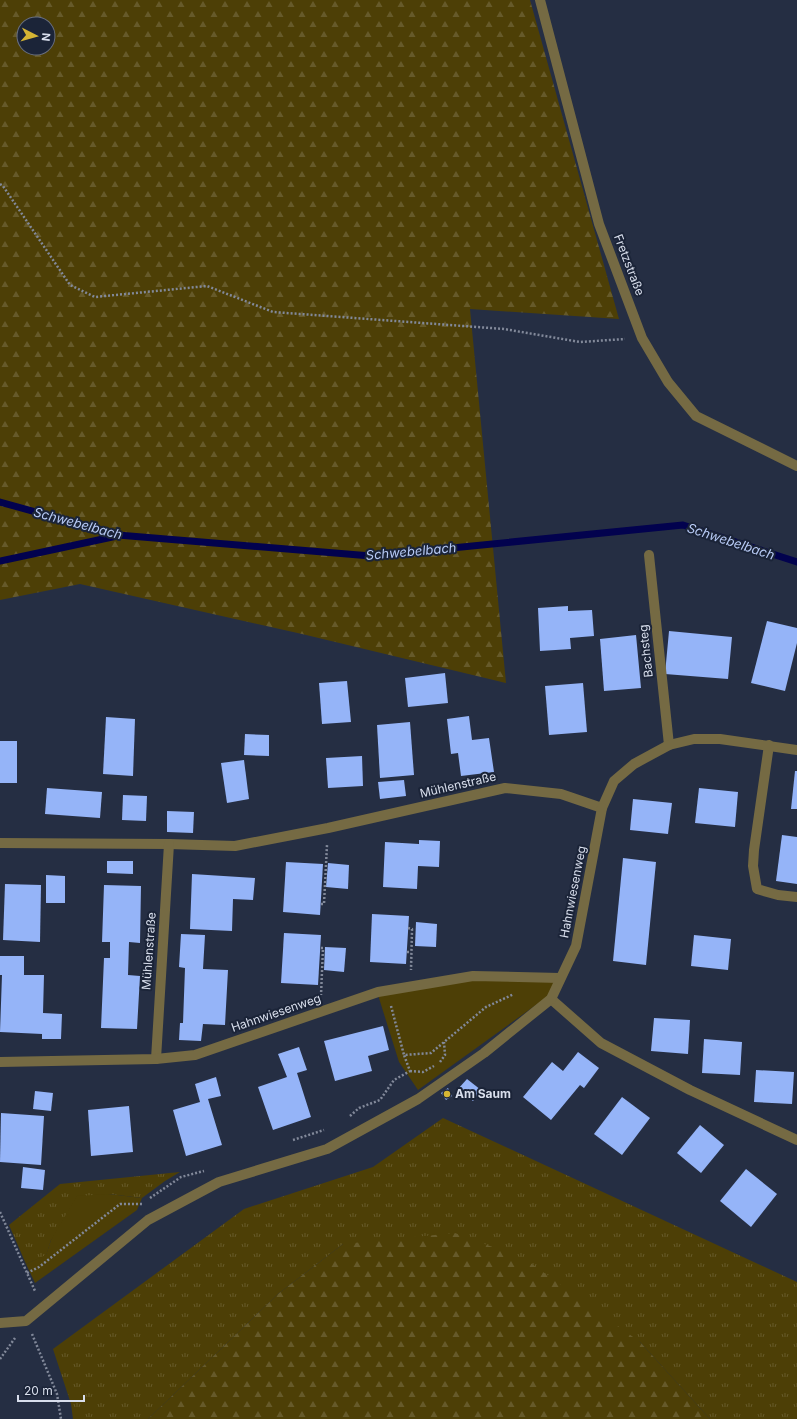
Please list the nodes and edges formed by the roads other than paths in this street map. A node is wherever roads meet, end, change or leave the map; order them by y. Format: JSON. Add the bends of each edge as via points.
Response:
{"nodes":[{"id":1,"x":540,"y":0,"type":"edge"},
{"id":2,"x":797,"y":466,"type":"edge"},
{"id":3,"x":649,"y":555,"type":"dead end"},
{"id":4,"x":669,"y":745,"type":"junction"},
{"id":5,"x":770,"y":745,"type":"junction"},
{"id":6,"x":797,"y":750,"type":"edge"},
{"id":7,"x":602,"y":808,"type":"junction"},
{"id":8,"x":0,"y":843,"type":"edge"},
{"id":9,"x":169,"y":844,"type":"junction"},
{"id":10,"x":797,"y":897,"type":"edge"},
{"id":11,"x":560,"y":978,"type":"junction"},
{"id":12,"x":551,"y":999,"type":"junction"},
{"id":13,"x":156,"y":1059,"type":"junction"},
{"id":14,"x":0,"y":1062,"type":"edge"},
{"id":15,"x":797,"y":1140,"type":"edge"},
{"id":16,"x":0,"y":1323,"type":"edge"}],
"edges":[{"from":1,"to":2,"type":"street","name":"Fretzstraße","via":[[599,224],[642,338],[668,382],[696,416]]},
{"from":3,"to":4,"type":"street","name":"Bachsteg"},
{"from":4,"to":5,"type":"street","via":[[694,739],[720,739]]},
{"from":4,"to":7,"type":"street","via":[[634,764],[614,781]]},
{"from":5,"to":6,"type":"street"},
{"from":5,"to":10,"type":"street","via":[[754,850],[753,866],[757,889]]},
{"from":7,"to":9,"type":"street","name":"Mühlenstraße","via":[[561,794],[505,788],[235,846]]},
{"from":7,"to":11,"type":"street","name":"Hahnwiesenweg","via":[[576,946]]},
{"from":8,"to":9,"type":"street","name":"Mühlenstraße"},
{"from":9,"to":13,"type":"street","name":"Mühlenstraße"},
{"from":11,"to":12,"type":"street","name":"Hahnwiesenweg"},
{"from":11,"to":13,"type":"street","name":"Hahnwiesenweg","via":[[473,976],[387,990],[195,1055]]},
{"from":12,"to":15,"type":"street","via":[[601,1043],[690,1090]]},
{"from":12,"to":16,"type":"street","via":[[484,1053],[418,1099],[327,1149],[219,1182],[148,1220],[26,1321]]},
{"from":13,"to":14,"type":"street","name":"Hahnwiesenweg"}]}
